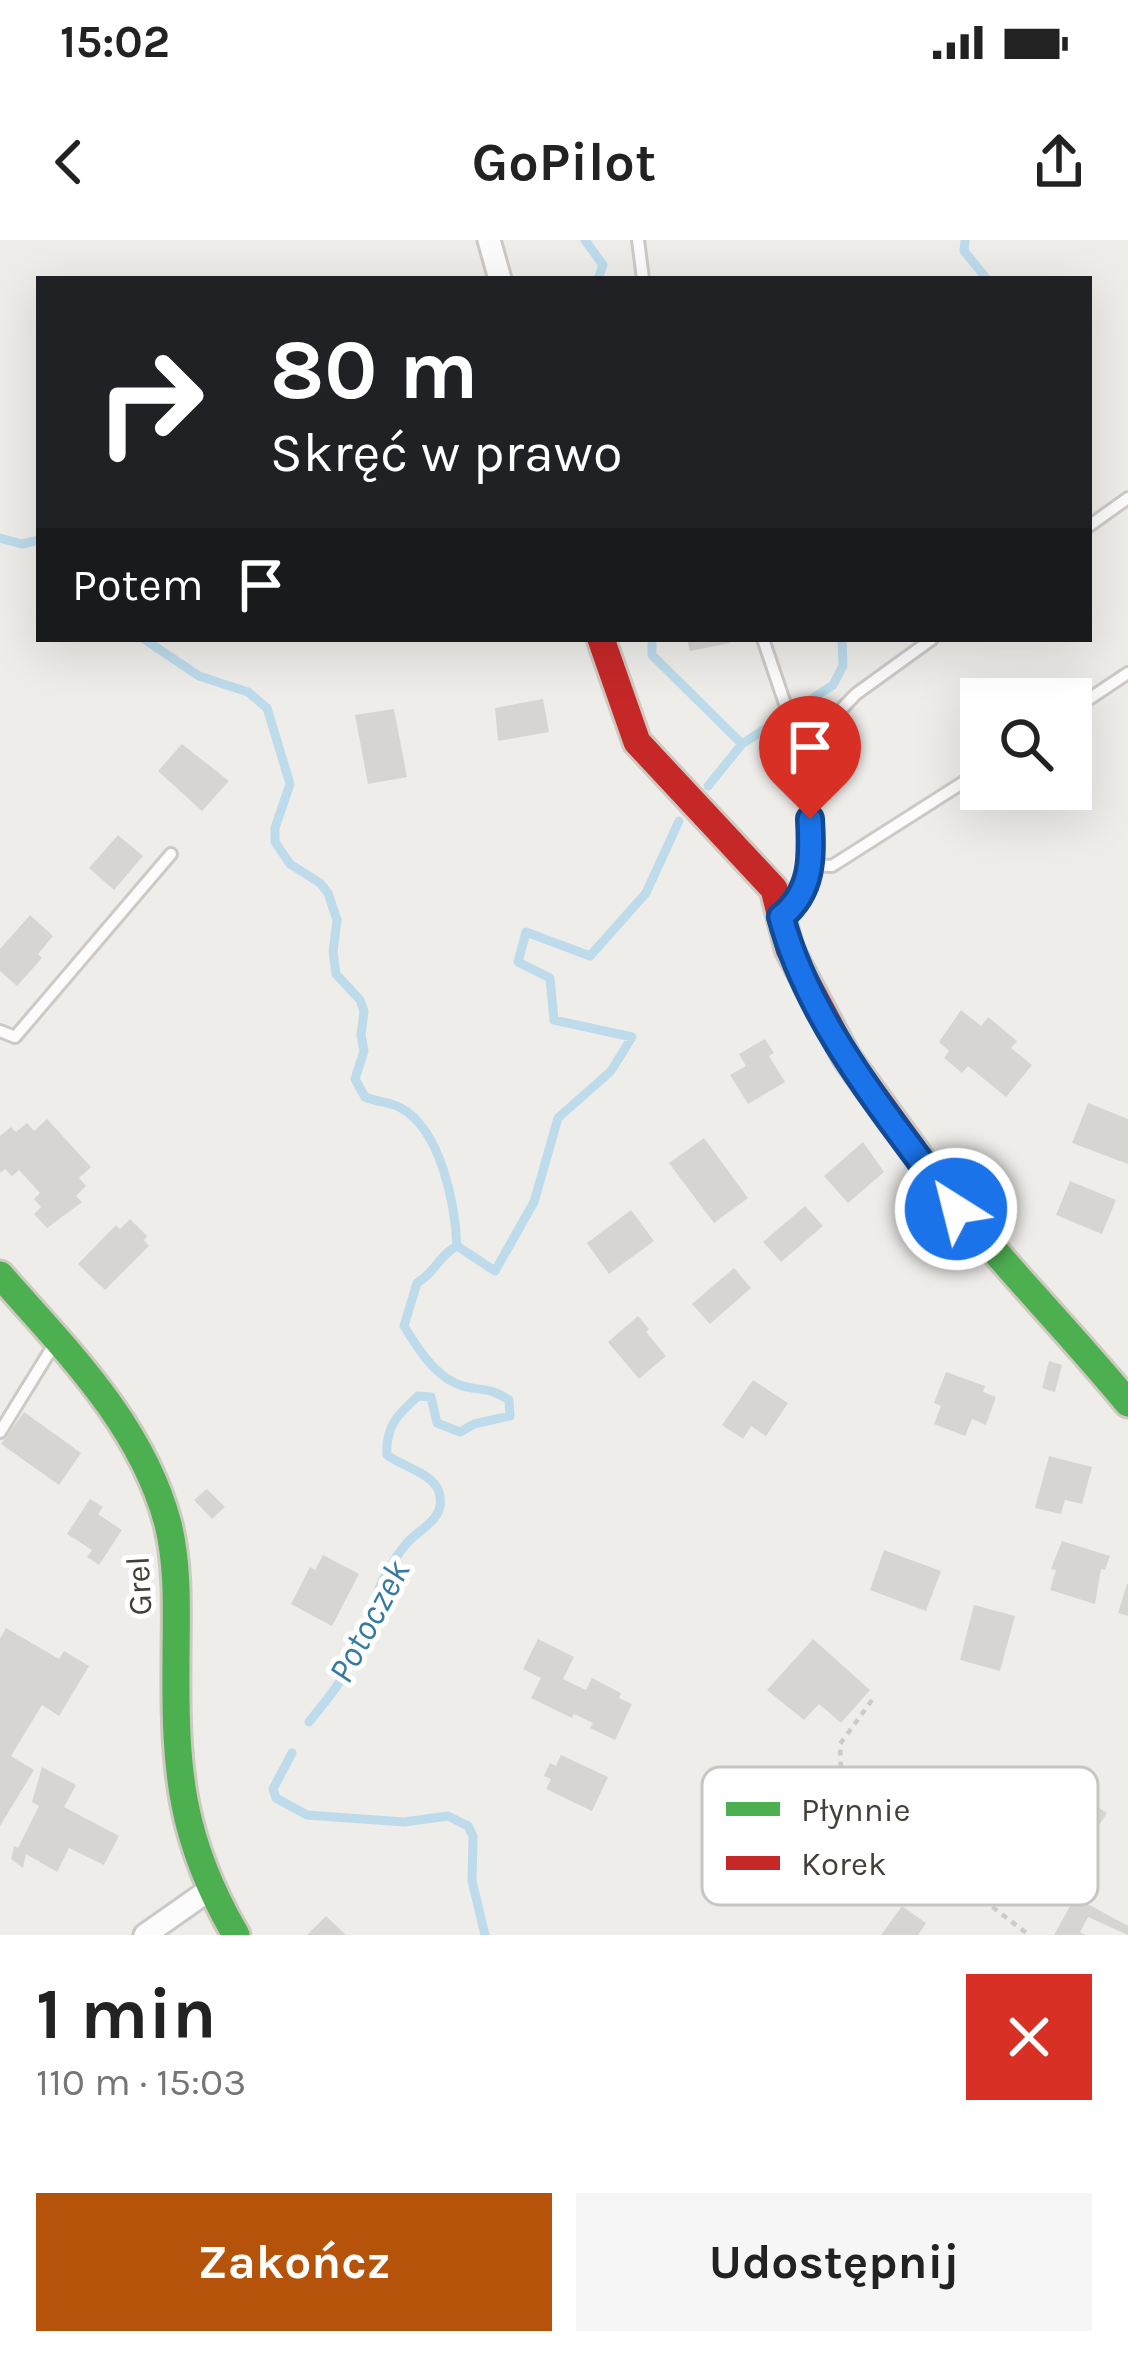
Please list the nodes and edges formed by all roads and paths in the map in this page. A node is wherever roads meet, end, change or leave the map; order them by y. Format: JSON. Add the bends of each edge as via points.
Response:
{"nodes":[{"id":1,"x":489,"y":240,"type":"edge"},
{"id":2,"x":638,"y":240,"type":"edge"},
{"id":3,"x":499,"y":276,"type":"edge"},
{"id":4,"x":643,"y":276,"type":"edge"},
{"id":5,"x":1128,"y":498,"type":"edge"},
{"id":6,"x":1092,"y":524,"type":"edge"},
{"id":7,"x":602,"y":642,"type":"edge"},
{"id":8,"x":764,"y":642,"type":"edge"},
{"id":9,"x":928,"y":642,"type":"edge"},
{"id":10,"x":1128,"y":673,"type":"edge"},
{"id":11,"x":1092,"y":697,"type":"edge"},
{"id":12,"x":801,"y":751,"type":"junction"},
{"id":13,"x":960,"y":784,"type":"edge"},
{"id":14,"x":171,"y":854,"type":"dead end"},
{"id":15,"x":812,"y":865,"type":"junction"},
{"id":16,"x":781,"y":917,"type":"junction"},
{"id":17,"x":0,"y":1031,"type":"edge"},
{"id":18,"x":0,"y":1275,"type":"edge"},
{"id":19,"x":57,"y":1340,"type":"junction"},
{"id":20,"x":1128,"y":1402,"type":"edge"},
{"id":21,"x":0,"y":1432,"type":"edge"},
{"id":22,"x":872,"y":1700,"type":"dead end"},
{"id":23,"x":841,"y":1767,"type":"edge"},
{"id":24,"x":208,"y":1890,"type":"junction"},
{"id":25,"x":990,"y":1905,"type":"edge"},
{"id":26,"x":145,"y":1935,"type":"edge"},
{"id":27,"x":236,"y":1935,"type":"edge"},
{"id":28,"x":1029,"y":1935,"type":"edge"}],
"edges":[{"from":1,"to":3,"type":"street"},
{"from":2,"to":4,"type":"lane"},
{"from":5,"to":6,"type":"lane"},
{"from":7,"to":16,"type":"street","via":[[637,742],[774,889]]},
{"from":8,"to":12,"type":"lane"},
{"from":9,"to":12,"type":"lane","via":[[856,694]]},
{"from":10,"to":11,"type":"lane"},
{"from":12,"to":15,"type":"lane"},
{"from":13,"to":15,"type":"lane","via":[[832,866]]},
{"from":14,"to":17,"type":"lane","via":[[15,1037]]},
{"from":15,"to":16,"type":"lane","via":[[798,903]]},
{"from":16,"to":20,"type":"street","via":[[789,949],[847,1058],[956,1209]]},
{"from":18,"to":19,"type":"street","name":"Grel"},
{"from":19,"to":21,"type":"lane"},
{"from":19,"to":24,"type":"street","name":"Grel","via":[[144,1454],[168,1524],[176,1577],[177,1784]]},
{"from":22,"to":23,"type":"path","via":[[840,1744]]},
{"from":24,"to":26,"type":"street"},
{"from":24,"to":27,"type":"street","name":"Grel"},
{"from":25,"to":28,"type":"path"}]}
